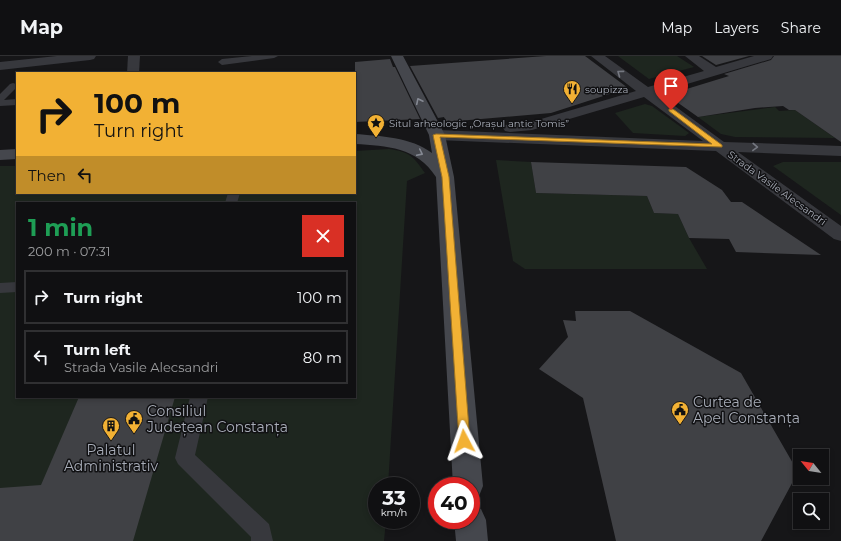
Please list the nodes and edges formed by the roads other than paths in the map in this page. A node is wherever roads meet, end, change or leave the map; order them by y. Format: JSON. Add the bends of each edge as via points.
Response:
{"nodes":[{"id":1,"x":90,"y":56,"type":"edge"},
{"id":2,"x":134,"y":56,"type":"edge"},
{"id":3,"x":274,"y":56,"type":"edge"},
{"id":4,"x":397,"y":56,"type":"edge"},
{"id":5,"x":597,"y":56,"type":"edge"},
{"id":6,"x":690,"y":56,"type":"edge"},
{"id":7,"x":767,"y":56,"type":"edge"},
{"id":8,"x":222,"y":62,"type":"dead end"},
{"id":9,"x":0,"y":66,"type":"edge"},
{"id":10,"x":133,"y":72,"type":"edge"},
{"id":11,"x":714,"y":72,"type":"junction"},
{"id":12,"x":13,"y":86,"type":"dead end"},
{"id":13,"x":646,"y":92,"type":"junction"},
{"id":14,"x":0,"y":99,"type":"edge"},
{"id":15,"x":16,"y":102,"type":"edge"},
{"id":16,"x":0,"y":103,"type":"edge"},
{"id":17,"x":436,"y":135,"type":"junction"},
{"id":18,"x":356,"y":139,"type":"edge"},
{"id":19,"x":356,"y":139,"type":"edge"},
{"id":20,"x":719,"y":146,"type":"junction"},
{"id":21,"x":841,"y":151,"type":"edge"},
{"id":22,"x":16,"y":154,"type":"edge"},
{"id":23,"x":0,"y":155,"type":"edge"},
{"id":24,"x":445,"y":177,"type":"junction"},
{"id":25,"x":841,"y":235,"type":"edge"},
{"id":26,"x":16,"y":286,"type":"edge"},
{"id":27,"x":0,"y":288,"type":"edge"},
{"id":28,"x":199,"y":398,"type":"edge"},
{"id":29,"x":467,"y":477,"type":"edge"},
{"id":30,"x":471,"y":529,"type":"edge"},
{"id":31,"x":262,"y":541,"type":"edge"},
{"id":32,"x":472,"y":541,"type":"edge"}],
"edges":[{"from":1,"to":9,"type":"street"},
{"from":2,"to":10,"type":"street"},
{"from":3,"to":8,"type":"lane"},
{"from":17,"to":4,"type":"street","one_way":true},
{"from":13,"to":5,"type":"street","name":"Strada Vasile Alecsandri","one_way":true},
{"from":6,"to":11,"type":"street"},
{"from":7,"to":11,"type":"street"},
{"from":11,"to":13,"type":"street"},
{"from":12,"to":14,"type":"lane"},
{"from":13,"to":17,"type":"street","via":[[532,126]]},
{"from":13,"to":20,"type":"street","name":"Strada Vasile Alecsandri"},
{"from":15,"to":16,"type":"lane"},
{"from":17,"to":18,"type":"street"},
{"from":17,"to":20,"type":"street"},
{"from":17,"to":24,"type":"street"},
{"from":19,"to":24,"type":"street","one_way":true,"via":[[395,144],[423,154],[433,160]]},
{"from":20,"to":21,"type":"street","one_way":true},
{"from":20,"to":25,"type":"street","name":"Strada Vasile Alecsandri"},
{"from":22,"to":23,"type":"street"},
{"from":24,"to":29,"type":"street"},
{"from":26,"to":27,"type":"lane"},
{"from":28,"to":31,"type":"lane","via":[[184,458],[261,532]]},
{"from":30,"to":32,"type":"street"}]}
